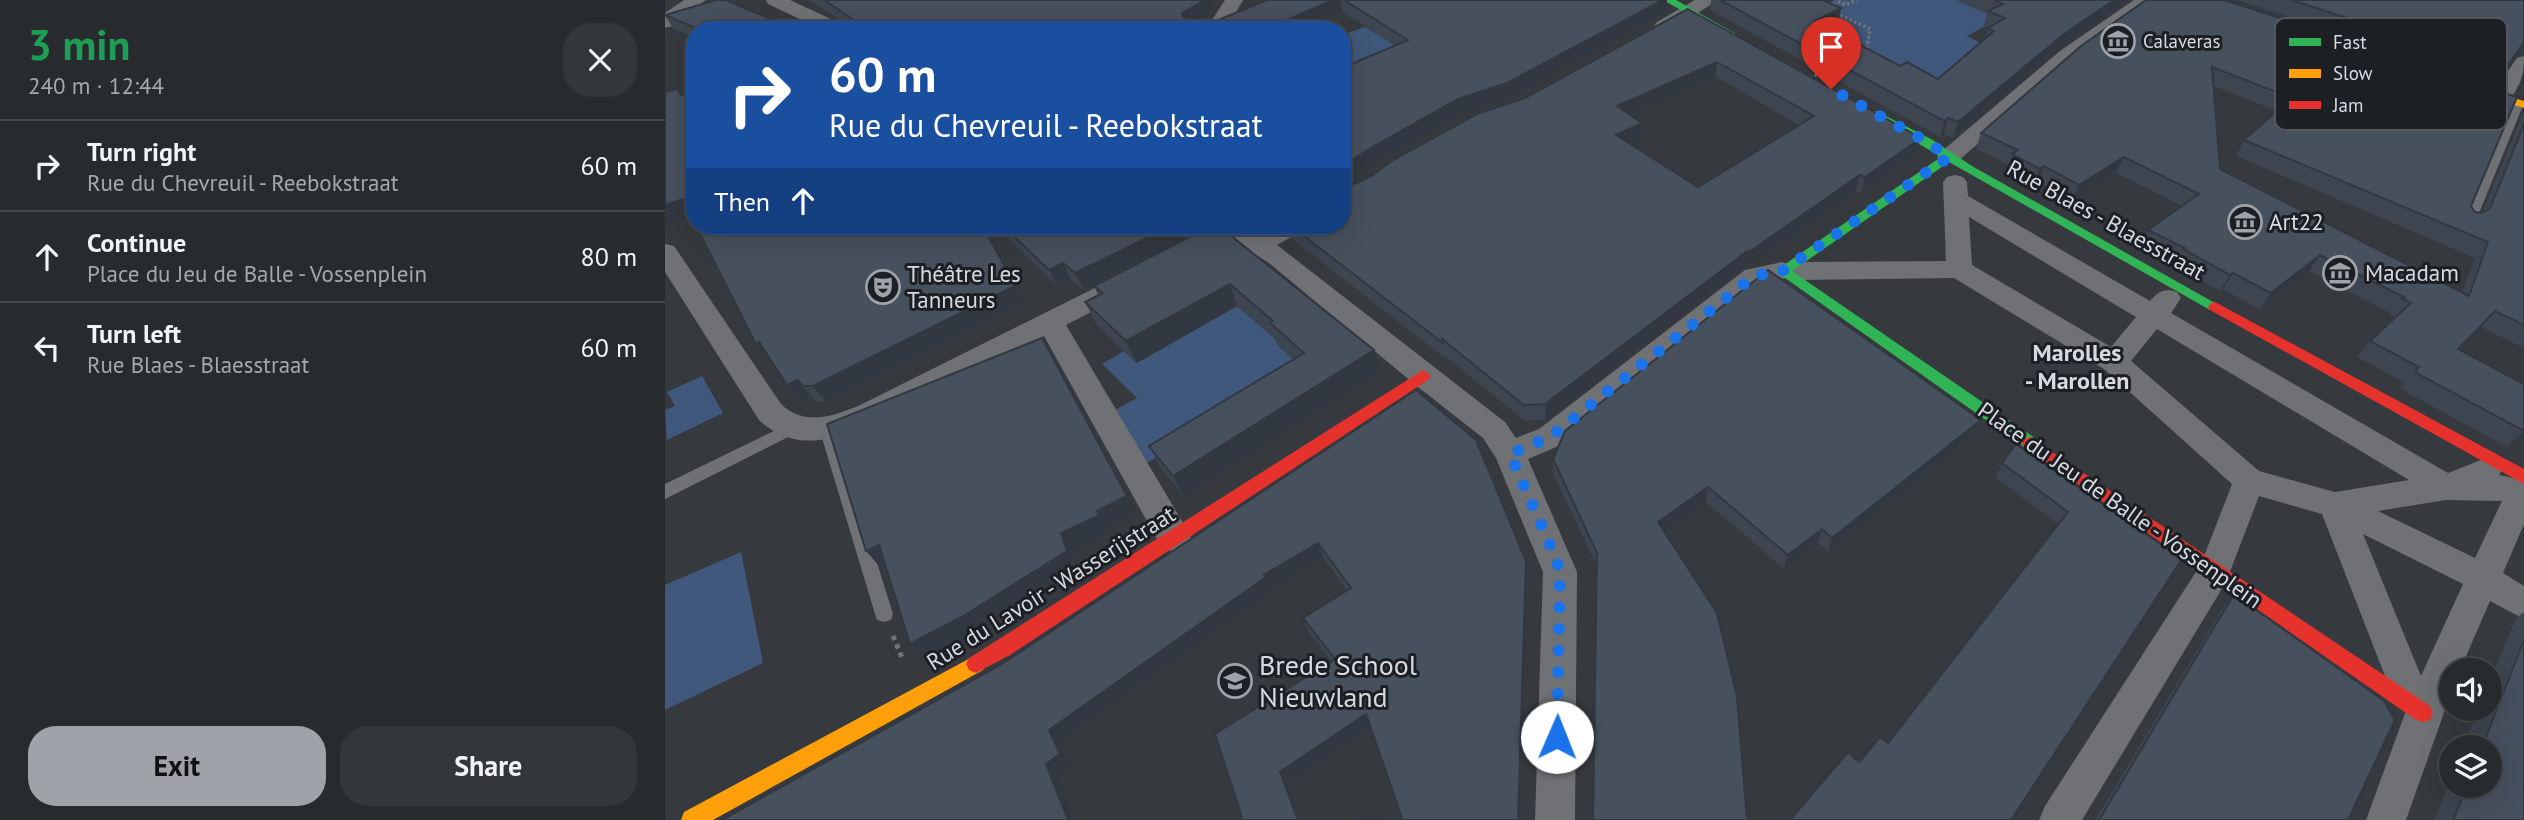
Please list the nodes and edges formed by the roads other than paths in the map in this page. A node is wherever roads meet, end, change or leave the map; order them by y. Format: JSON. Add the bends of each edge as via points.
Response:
{"nodes":[{"id":1,"x":698,"y":0,"type":"edge"},
{"id":2,"x":775,"y":0,"type":"edge"},
{"id":3,"x":1668,"y":0,"type":"edge"},
{"id":4,"x":1709,"y":0,"type":"edge"},
{"id":5,"x":2147,"y":0,"type":"edge"},
{"id":6,"x":1243,"y":4,"type":"edge"},
{"id":7,"x":1689,"y":11,"type":"junction"},
{"id":8,"x":820,"y":21,"type":"edge"},
{"id":9,"x":1220,"y":21,"type":"edge"},
{"id":10,"x":665,"y":22,"type":"edge"},
{"id":11,"x":1647,"y":35,"type":"edge"},
{"id":12,"x":1745,"y":41,"type":"edge"},
{"id":13,"x":2524,"y":62,"type":"edge"},
{"id":14,"x":1817,"y":74,"type":"edge"},
{"id":15,"x":2514,"y":102,"type":"edge"},
{"id":16,"x":2507,"y":120,"type":"edge"},
{"id":17,"x":2503,"y":130,"type":"edge"},
{"id":18,"x":1953,"y":175,"type":"junction"},
{"id":19,"x":2468,"y":223,"type":"edge"},
{"id":20,"x":1232,"y":235,"type":"edge"},
{"id":21,"x":1276,"y":235,"type":"edge"},
{"id":22,"x":1260,"y":244,"type":"junction"},
{"id":23,"x":665,"y":252,"type":"edge"},
{"id":24,"x":1959,"y":269,"type":"junction"},
{"id":25,"x":1150,"y":270,"type":"edge"},
{"id":26,"x":1791,"y":271,"type":"junction"},
{"id":27,"x":2161,"y":306,"type":"junction"},
{"id":28,"x":1050,"y":322,"type":"junction"},
{"id":29,"x":2114,"y":362,"type":"junction"},
{"id":30,"x":1423,"y":376,"type":"junction"},
{"id":31,"x":807,"y":428,"type":"junction"},
{"id":32,"x":1510,"y":454,"type":"junction"},
{"id":33,"x":2249,"y":481,"type":"junction"},
{"id":34,"x":2510,"y":481,"type":"edge"},
{"id":35,"x":2447,"y":487,"type":"junction"},
{"id":36,"x":665,"y":492,"type":"edge"},
{"id":37,"x":2335,"y":505,"type":"junction"},
{"id":38,"x":1174,"y":538,"type":"junction"},
{"id":39,"x":2215,"y":567,"type":"junction"},
{"id":40,"x":2477,"y":576,"type":"junction"},
{"id":41,"x":2524,"y":604,"type":"edge"},
{"id":42,"x":884,"y":614,"type":"road end"},
{"id":43,"x":2414,"y":697,"type":"junction"},
{"id":44,"x":692,"y":820,"type":"edge"},
{"id":45,"x":1555,"y":820,"type":"edge"},
{"id":46,"x":2059,"y":820,"type":"edge"},
{"id":47,"x":2386,"y":820,"type":"edge"}],
"edges":[{"from":1,"to":10,"type":"street"},
{"from":2,"to":8,"type":"street"},
{"from":3,"to":7,"type":"street"},
{"from":4,"to":7,"type":"street"},
{"from":5,"to":18,"type":"street","via":[[2067,55]]},
{"from":6,"to":9,"type":"street"},
{"from":7,"to":11,"type":"street"},
{"from":7,"to":12,"type":"street"},
{"from":13,"to":15,"type":"street"},
{"from":14,"to":18,"type":"street","name":"Rue Blaes - Blaesstraat","via":[[1927,142]]},
{"from":15,"to":16,"type":"lane"},
{"from":17,"to":19,"type":"lane"},
{"from":18,"to":24,"type":"street"},
{"from":18,"to":26,"type":"street"},
{"from":18,"to":27,"type":"street"},
{"from":18,"to":34,"type":"street","name":"Rue Blaes - Blaesstraat","via":[[2195,296]]},
{"from":20,"to":22,"type":"street"},
{"from":21,"to":22,"type":"street"},
{"from":22,"to":30,"type":"street"},
{"from":23,"to":31,"type":"street","via":[[776,420]]},
{"from":24,"to":26,"type":"street"},
{"from":24,"to":29,"type":"street"},
{"from":25,"to":28,"type":"street"},
{"from":26,"to":32,"type":"street","via":[[1754,276],[1550,437]]},
{"from":26,"to":39,"type":"street","name":"Place du Jeu de Balle - Vossenplein"},
{"from":27,"to":29,"type":"street"},
{"from":27,"to":35,"type":"street"},
{"from":28,"to":31,"type":"street","via":[[869,414]]},
{"from":28,"to":38,"type":"street"},
{"from":29,"to":33,"type":"street"},
{"from":30,"to":32,"type":"street","via":[[1494,430]]},
{"from":30,"to":38,"type":"street","name":"Rue du Lavoir - Wasserijstraat"},
{"from":31,"to":36,"type":"lane"},
{"from":31,"to":42,"type":"lane"},
{"from":32,"to":45,"type":"street","via":[[1560,572]]},
{"from":33,"to":37,"type":"street"},
{"from":33,"to":39,"type":"street"},
{"from":34,"to":35,"type":"street"},
{"from":34,"to":40,"type":"street"},
{"from":35,"to":37,"type":"street"},
{"from":37,"to":40,"type":"street"},
{"from":37,"to":43,"type":"street"},
{"from":38,"to":44,"type":"street","name":"Rue du Lavoir - Wasserijstraat","via":[[1003,649]]},
{"from":39,"to":43,"type":"street","name":"Place du Jeu de Balle - Vossenplein"},
{"from":39,"to":46,"type":"street"},
{"from":40,"to":41,"type":"street"},
{"from":40,"to":43,"type":"street"},
{"from":43,"to":47,"type":"street"}]}
